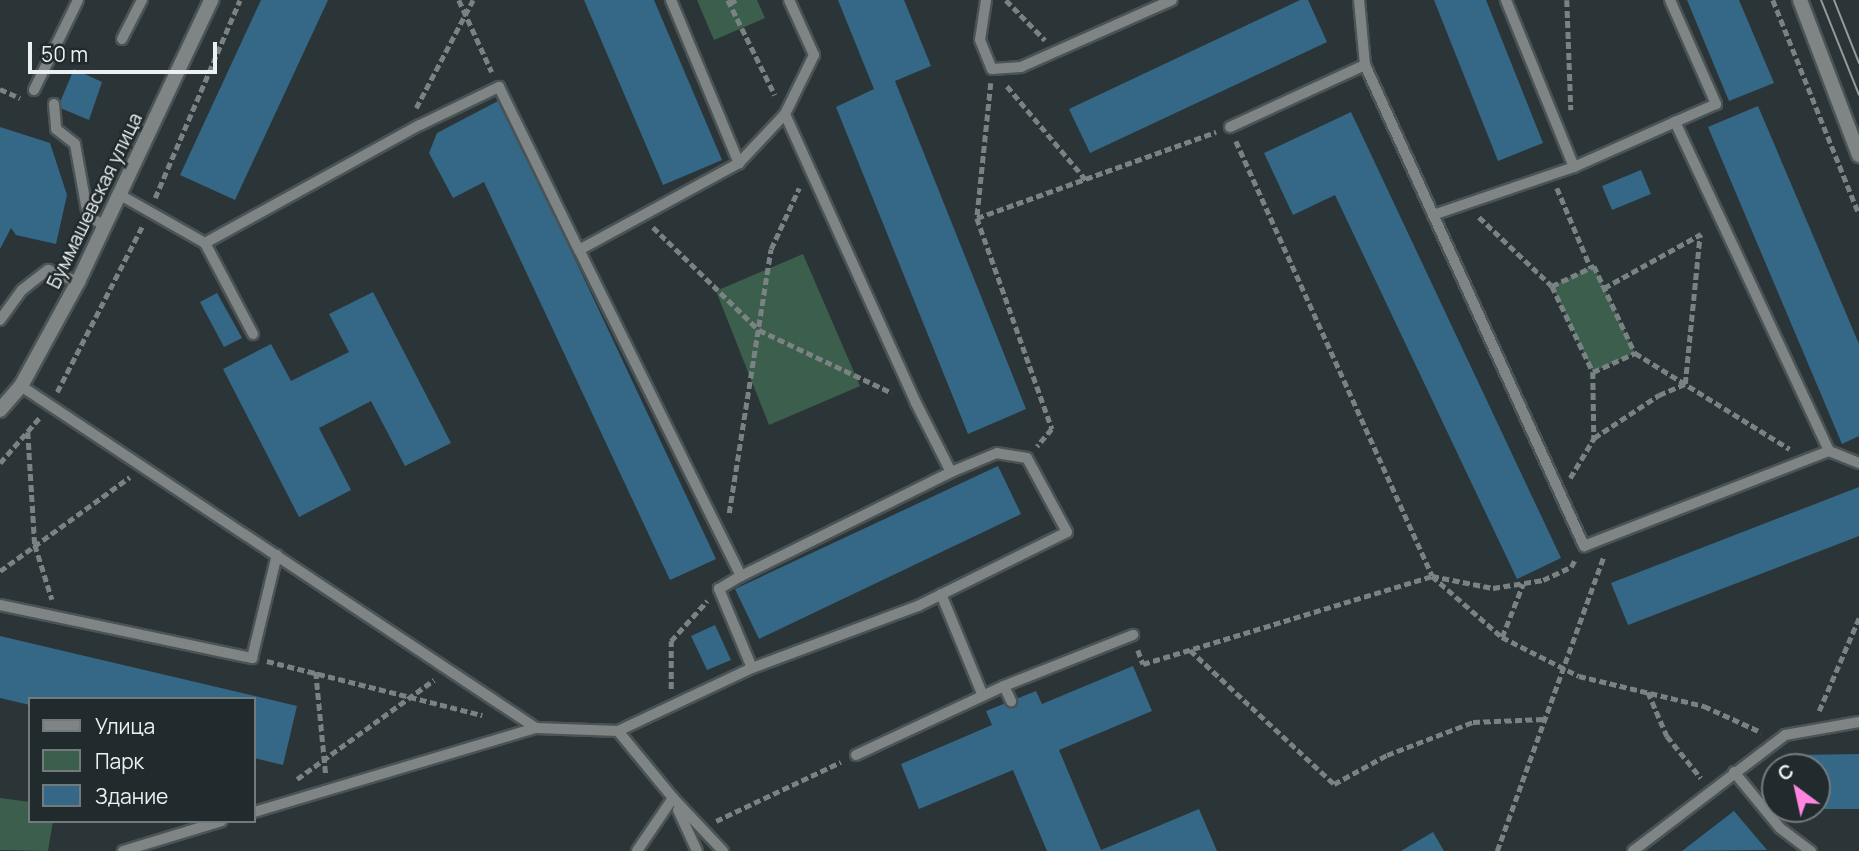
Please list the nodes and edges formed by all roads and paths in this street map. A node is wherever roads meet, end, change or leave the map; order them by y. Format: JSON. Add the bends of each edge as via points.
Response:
{"nodes":[{"id":1,"x":78,"y":0,"type":"edge"},
{"id":2,"x":142,"y":0,"type":"edge"},
{"id":3,"x":211,"y":0,"type":"edge"},
{"id":4,"x":240,"y":0,"type":"edge"},
{"id":5,"x":459,"y":0,"type":"edge"},
{"id":6,"x":473,"y":0,"type":"edge"},
{"id":7,"x":671,"y":0,"type":"edge"},
{"id":8,"x":736,"y":0,"type":"edge"},
{"id":9,"x":789,"y":0,"type":"edge"},
{"id":10,"x":986,"y":0,"type":"edge"},
{"id":11,"x":1006,"y":0,"type":"edge"},
{"id":12,"x":1172,"y":0,"type":"edge"},
{"id":13,"x":1359,"y":0,"type":"edge"},
{"id":14,"x":1506,"y":0,"type":"edge"},
{"id":15,"x":1567,"y":0,"type":"edge"},
{"id":16,"x":1670,"y":0,"type":"edge"},
{"id":17,"x":1773,"y":0,"type":"edge"},
{"id":18,"x":1800,"y":0,"type":"edge"},
{"id":19,"x":729,"y":1,"type":"edge"},
{"id":20,"x":465,"y":15,"type":"junction"},
{"id":21,"x":122,"y":39,"type":"dead end"},
{"id":22,"x":1055,"y":51,"type":"junction"},
{"id":23,"x":1365,"y":65,"type":"junction"},
{"id":24,"x":992,"y":69,"type":"junction"},
{"id":25,"x":499,"y":87,"type":"junction"},
{"id":26,"x":34,"y":90,"type":"dead end"},
{"id":27,"x":54,"y":104,"type":"dead end"},
{"id":28,"x":785,"y":114,"type":"junction"},
{"id":29,"x":1675,"y":122,"type":"junction"},
{"id":30,"x":420,"y":125,"type":"junction"},
{"id":31,"x":1572,"y":125,"type":"dead end"},
{"id":32,"x":1230,"y":127,"type":"junction"},
{"id":33,"x":1859,"y":155,"type":"edge"},
{"id":34,"x":739,"y":163,"type":"junction"},
{"id":35,"x":1574,"y":167,"type":"junction"},
{"id":36,"x":808,"y":168,"type":"junction"},
{"id":37,"x":1551,"y":174,"type":"junction"},
{"id":38,"x":1087,"y":181,"type":"junction"},
{"id":39,"x":121,"y":196,"type":"junction"},
{"id":40,"x":1465,"y":204,"type":"junction"},
{"id":41,"x":150,"y":212,"type":"junction"},
{"id":42,"x":1859,"y":214,"type":"edge"},
{"id":43,"x":1433,"y":215,"type":"junction"},
{"id":44,"x":642,"y":216,"type":"junction"},
{"id":45,"x":976,"y":218,"type":"junction"},
{"id":46,"x":1722,"y":222,"type":"junction"},
{"id":47,"x":105,"y":226,"type":"junction"},
{"id":48,"x":1700,"y":235,"type":"junction"},
{"id":49,"x":205,"y":243,"type":"junction"},
{"id":50,"x":579,"y":250,"type":"junction"},
{"id":51,"x":1591,"y":268,"type":"junction"},
{"id":52,"x":78,"y":282,"type":"junction"},
{"id":53,"x":1552,"y":286,"type":"junction"},
{"id":54,"x":1604,"y":288,"type":"junction"},
{"id":55,"x":0,"y":320,"type":"edge"},
{"id":56,"x":759,"y":330,"type":"junction"},
{"id":57,"x":253,"y":334,"type":"dead end"},
{"id":58,"x":1635,"y":353,"type":"junction"},
{"id":59,"x":1593,"y":372,"type":"junction"},
{"id":60,"x":1685,"y":384,"type":"junction"},
{"id":61,"x":21,"y":386,"type":"junction"},
{"id":62,"x":916,"y":403,"type":"junction"},
{"id":63,"x":51,"y":404,"type":"junction"},
{"id":64,"x":0,"y":410,"type":"edge"},
{"id":65,"x":28,"y":431,"type":"junction"},
{"id":66,"x":1594,"y":438,"type":"junction"},
{"id":67,"x":1829,"y":451,"type":"junction"},
{"id":68,"x":1027,"y":458,"type":"junction"},
{"id":69,"x":1808,"y":460,"type":"junction"},
{"id":70,"x":0,"y":463,"type":"edge"},
{"id":71,"x":1859,"y":463,"type":"edge"},
{"id":72,"x":144,"y":466,"type":"junction"},
{"id":73,"x":951,"y":472,"type":"junction"},
{"id":74,"x":1561,"y":494,"type":"junction"},
{"id":75,"x":1611,"y":536,"type":"junction"},
{"id":76,"x":35,"y":545,"type":"junction"},
{"id":77,"x":724,"y":545,"type":"junction"},
{"id":78,"x":1584,"y":546,"type":"junction"},
{"id":79,"x":277,"y":555,"type":"junction"},
{"id":80,"x":0,"y":570,"type":"edge"},
{"id":81,"x":741,"y":576,"type":"junction"},
{"id":82,"x":1432,"y":576,"type":"junction"},
{"id":83,"x":1523,"y":583,"type":"junction"},
{"id":84,"x":719,"y":589,"type":"junction"},
{"id":85,"x":941,"y":594,"type":"junction"},
{"id":86,"x":0,"y":605,"type":"edge"},
{"id":87,"x":57,"y":618,"type":"junction"},
{"id":88,"x":1859,"y":618,"type":"edge"},
{"id":89,"x":1133,"y":635,"type":"joint"},
{"id":90,"x":1502,"y":637,"type":"junction"},
{"id":91,"x":1189,"y":649,"type":"junction"},
{"id":92,"x":252,"y":658,"type":"junction"},
{"id":93,"x":752,"y":668,"type":"junction"},
{"id":94,"x":1565,"y":669,"type":"junction"},
{"id":95,"x":449,"y":670,"type":"junction"},
{"id":96,"x":316,"y":672,"type":"junction"},
{"id":97,"x":1004,"y":686,"type":"junction"},
{"id":98,"x":1648,"y":692,"type":"junction"},
{"id":99,"x":984,"y":695,"type":"junction"},
{"id":100,"x":407,"y":696,"type":"junction"},
{"id":101,"x":1011,"y":701,"type":"dead end"},
{"id":102,"x":674,"y":704,"type":"junction"},
{"id":103,"x":484,"y":715,"type":"dead end"},
{"id":104,"x":1546,"y":719,"type":"junction"},
{"id":105,"x":1859,"y":722,"type":"edge"},
{"id":106,"x":536,"y":728,"type":"junction"},
{"id":107,"x":618,"y":731,"type":"junction"},
{"id":108,"x":1810,"y":731,"type":"junction"},
{"id":109,"x":1778,"y":740,"type":"junction"},
{"id":110,"x":856,"y":755,"type":"joint"},
{"id":111,"x":324,"y":758,"type":"junction"},
{"id":112,"x":1734,"y":772,"type":"junction"},
{"id":113,"x":294,"y":781,"type":"dead end"},
{"id":114,"x":328,"y":789,"type":"junction"},
{"id":115,"x":1711,"y":789,"type":"junction"},
{"id":116,"x":673,"y":798,"type":"junction"},
{"id":117,"x":256,"y":811,"type":"edge"},
{"id":118,"x":215,"y":823,"type":"edge"},
{"id":119,"x":700,"y":829,"type":"junction"},
{"id":120,"x":123,"y":851,"type":"edge"},
{"id":121,"x":637,"y":851,"type":"edge"},
{"id":122,"x":697,"y":851,"type":"edge"},
{"id":123,"x":723,"y":851,"type":"edge"},
{"id":124,"x":1497,"y":851,"type":"edge"},
{"id":125,"x":1633,"y":851,"type":"edge"},
{"id":126,"x":1811,"y":851,"type":"edge"}],
"edges":[{"from":1,"to":26,"type":"lane"},
{"from":2,"to":21,"type":"lane"},
{"from":3,"to":39,"type":"street","name":"Буммашевская улица"},
{"from":4,"to":41,"type":"path"},
{"from":5,"to":20,"type":"path"},
{"from":6,"to":20,"type":"path"},
{"from":7,"to":34,"type":"lane"},
{"from":8,"to":19,"type":"path"},
{"from":9,"to":28,"type":"lane","via":[[814,55]]},
{"from":10,"to":24,"type":"lane","via":[[980,40]]},
{"from":11,"to":22,"type":"path"},
{"from":12,"to":22,"type":"lane"},
{"from":13,"to":23,"type":"lane"},
{"from":14,"to":35,"type":"lane"},
{"from":15,"to":31,"type":"path"},
{"from":16,"to":29,"type":"lane","via":[[1716,104]]},
{"from":17,"to":42,"type":"path"},
{"from":18,"to":33,"type":"street"},
{"from":19,"to":28,"type":"path"},
{"from":20,"to":25,"type":"path"},
{"from":20,"to":30,"type":"path","via":[[415,111]]},
{"from":22,"to":24,"type":"lane","via":[[1021,66]]},
{"from":23,"to":32,"type":"lane"},
{"from":23,"to":43,"type":"lane"},
{"from":24,"to":38,"type":"path"},
{"from":24,"to":45,"type":"path"},
{"from":25,"to":30,"type":"lane"},
{"from":25,"to":50,"type":"lane"},
{"from":27,"to":47,"type":"lane","via":[[57,129],[75,144],[88,216]]},
{"from":28,"to":34,"type":"lane"},
{"from":28,"to":36,"type":"lane"},
{"from":29,"to":35,"type":"lane"},
{"from":29,"to":46,"type":"lane"},
{"from":30,"to":49,"type":"lane"},
{"from":32,"to":38,"type":"path"},
{"from":32,"to":82,"type":"path"},
{"from":34,"to":44,"type":"lane"},
{"from":35,"to":37,"type":"lane"},
{"from":36,"to":56,"type":"path","via":[[771,249]]},
{"from":36,"to":62,"type":"lane"},
{"from":37,"to":40,"type":"lane"},
{"from":37,"to":51,"type":"path"},
{"from":38,"to":45,"type":"path"},
{"from":39,"to":41,"type":"lane"},
{"from":39,"to":47,"type":"street","name":"Буммашевская улица"},
{"from":40,"to":43,"type":"lane"},
{"from":40,"to":53,"type":"path"},
{"from":41,"to":49,"type":"lane"},
{"from":41,"to":63,"type":"path"},
{"from":43,"to":74,"type":"lane"},
{"from":44,"to":50,"type":"lane"},
{"from":44,"to":56,"type":"path"},
{"from":45,"to":68,"type":"path","via":[[1052,429]]},
{"from":46,"to":48,"type":"path"},
{"from":46,"to":67,"type":"lane"},
{"from":47,"to":52,"type":"street","name":"Буммашевская улица"},
{"from":48,"to":54,"type":"path"},
{"from":48,"to":60,"type":"path"},
{"from":49,"to":57,"type":"lane"},
{"from":50,"to":77,"type":"lane"},
{"from":51,"to":53,"type":"path"},
{"from":51,"to":54,"type":"path","via":[[1594,266]]},
{"from":52,"to":55,"type":"lane","via":[[48,270],[22,290]]},
{"from":52,"to":61,"type":"street","name":"Буммашевская улица"},
{"from":53,"to":59,"type":"path"},
{"from":54,"to":58,"type":"path"},
{"from":56,"to":62,"type":"path"},
{"from":56,"to":77,"type":"path"},
{"from":58,"to":59,"type":"path"},
{"from":58,"to":60,"type":"path"},
{"from":59,"to":66,"type":"path"},
{"from":60,"to":66,"type":"path","via":[[1659,395]]},
{"from":60,"to":69,"type":"path"},
{"from":61,"to":63,"type":"lane"},
{"from":61,"to":64,"type":"street","name":"Буммашевская улица"},
{"from":62,"to":73,"type":"lane"},
{"from":63,"to":65,"type":"path"},
{"from":63,"to":72,"type":"lane"},
{"from":65,"to":70,"type":"path"},
{"from":65,"to":76,"type":"path"},
{"from":66,"to":74,"type":"path"},
{"from":67,"to":69,"type":"lane"},
{"from":67,"to":71,"type":"lane"},
{"from":68,"to":73,"type":"lane","via":[[997,453]]},
{"from":68,"to":85,"type":"lane","via":[[1067,532]]},
{"from":69,"to":75,"type":"lane"},
{"from":72,"to":76,"type":"path"},
{"from":72,"to":79,"type":"lane"},
{"from":73,"to":81,"type":"lane"},
{"from":74,"to":78,"type":"lane"},
{"from":75,"to":78,"type":"lane"},
{"from":75,"to":94,"type":"path"},
{"from":76,"to":80,"type":"path"},
{"from":76,"to":87,"type":"path"},
{"from":77,"to":81,"type":"lane"},
{"from":78,"to":83,"type":"path","via":[[1571,567]]},
{"from":79,"to":92,"type":"lane"},
{"from":79,"to":95,"type":"lane"},
{"from":81,"to":84,"type":"lane"},
{"from":82,"to":83,"type":"path","via":[[1493,588]]},
{"from":82,"to":90,"type":"path"},
{"from":82,"to":91,"type":"path"},
{"from":83,"to":90,"type":"path"},
{"from":84,"to":93,"type":"lane"},
{"from":84,"to":102,"type":"path","via":[[671,640],[668,671]]},
{"from":85,"to":93,"type":"lane","via":[[837,639]]},
{"from":85,"to":99,"type":"lane"},
{"from":86,"to":87,"type":"lane"},
{"from":87,"to":92,"type":"lane"},
{"from":88,"to":108,"type":"path"},
{"from":89,"to":91,"type":"path","via":[[1143,664]]},
{"from":89,"to":97,"type":"lane"},
{"from":90,"to":94,"type":"path"},
{"from":91,"to":104,"type":"path","via":[[1334,784],[1387,755],[1474,723]]},
{"from":92,"to":96,"type":"path"},
{"from":93,"to":102,"type":"lane"},
{"from":94,"to":98,"type":"path"},
{"from":94,"to":104,"type":"path"},
{"from":95,"to":100,"type":"path"},
{"from":95,"to":106,"type":"lane"},
{"from":96,"to":100,"type":"path"},
{"from":96,"to":111,"type":"path"},
{"from":97,"to":99,"type":"lane"},
{"from":97,"to":101,"type":"lane"},
{"from":98,"to":109,"type":"path","via":[[1704,706]]},
{"from":98,"to":115,"type":"path","via":[[1667,736]]},
{"from":99,"to":110,"type":"lane"},
{"from":100,"to":103,"type":"path"},
{"from":100,"to":111,"type":"path"},
{"from":102,"to":107,"type":"lane"},
{"from":104,"to":124,"type":"path"},
{"from":105,"to":108,"type":"lane"},
{"from":106,"to":107,"type":"lane"},
{"from":106,"to":114,"type":"lane"},
{"from":107,"to":116,"type":"lane"},
{"from":108,"to":109,"type":"lane"},
{"from":109,"to":112,"type":"lane"},
{"from":110,"to":119,"type":"path"},
{"from":111,"to":113,"type":"path"},
{"from":111,"to":114,"type":"path"},
{"from":112,"to":115,"type":"lane"},
{"from":112,"to":126,"type":"lane","via":[[1780,828]]},
{"from":114,"to":117,"type":"lane"},
{"from":115,"to":125,"type":"lane"},
{"from":116,"to":119,"type":"lane"},
{"from":116,"to":121,"type":"lane"},
{"from":116,"to":122,"type":"lane"},
{"from":118,"to":120,"type":"lane"},
{"from":119,"to":123,"type":"lane"}]}
